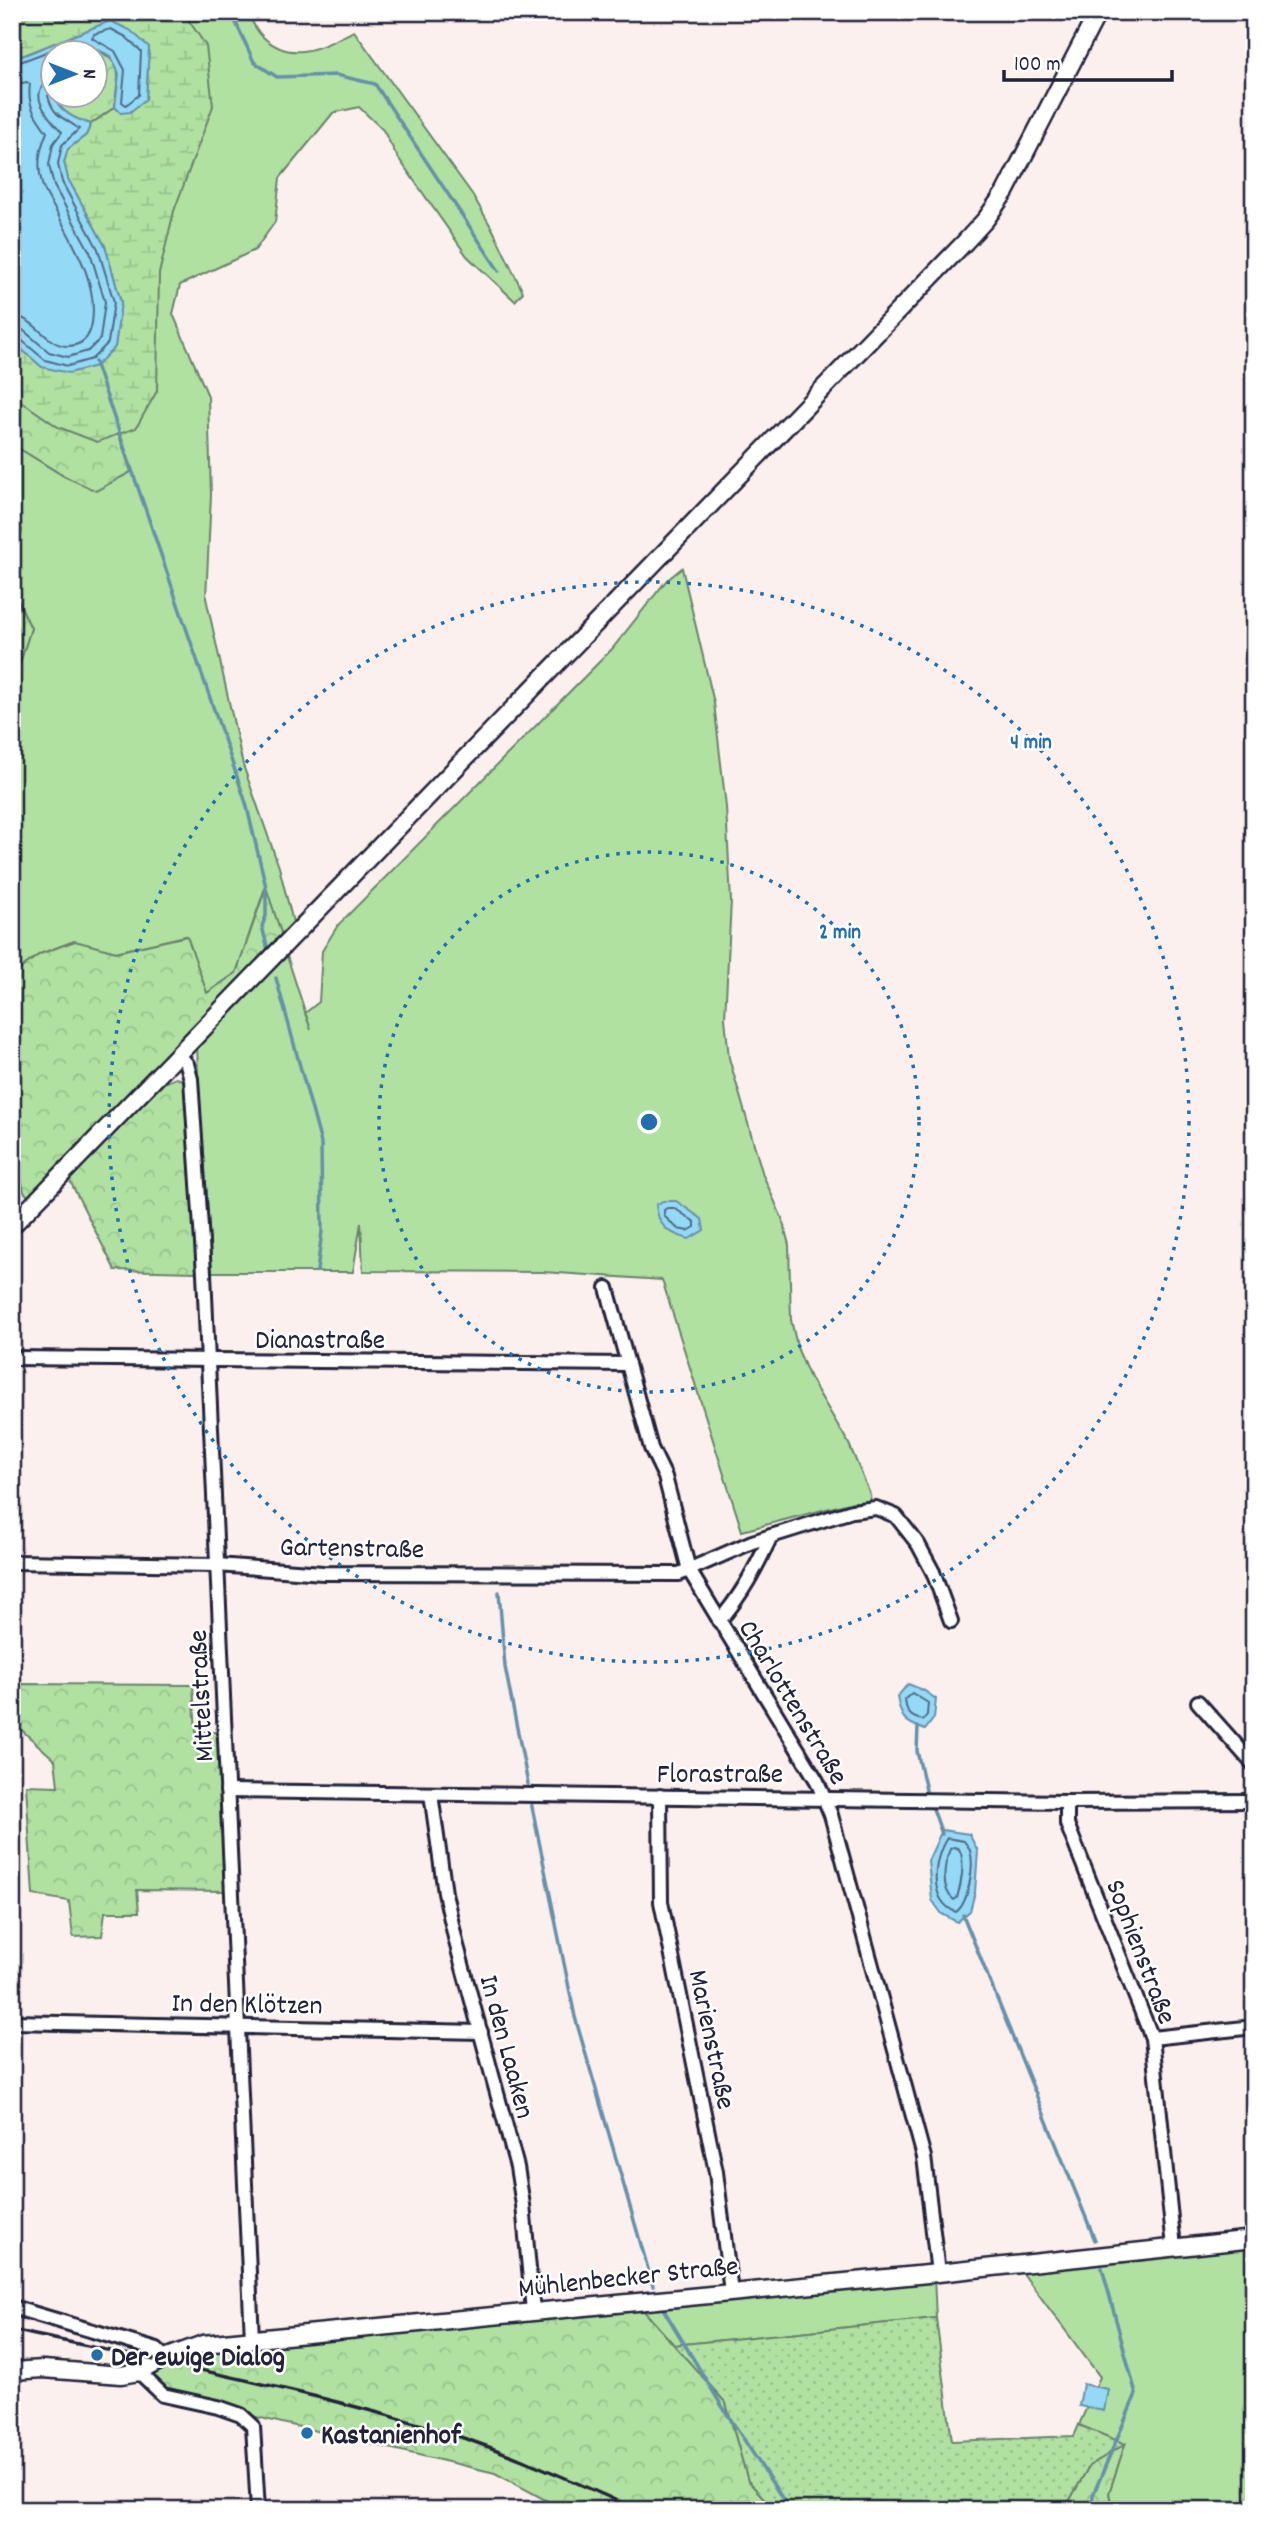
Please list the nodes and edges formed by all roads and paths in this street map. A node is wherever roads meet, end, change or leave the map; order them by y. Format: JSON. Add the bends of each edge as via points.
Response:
{"nodes":[{"id":1,"x":1098,"y":12,"type":"edge"},
{"id":2,"x":178,"y":1054,"type":"junction"},
{"id":3,"x":12,"y":1226,"type":"edge"},
{"id":4,"x":607,"y":1288,"type":"dead end"},
{"id":5,"x":12,"y":1358,"type":"edge"},
{"id":6,"x":207,"y":1362,"type":"junction"},
{"id":7,"x":628,"y":1364,"type":"junction"},
{"id":8,"x":771,"y":1536,"type":"junction"},
{"id":9,"x":12,"y":1562,"type":"edge"},
{"id":10,"x":217,"y":1565,"type":"junction"},
{"id":11,"x":689,"y":1570,"type":"junction"},
{"id":12,"x":951,"y":1620,"type":"dead end"},
{"id":13,"x":719,"y":1621,"type":"junction"},
{"id":14,"x":1198,"y":1702,"type":"dead end"},
{"id":15,"x":1254,"y":1765,"type":"edge"},
{"id":16,"x":228,"y":1791,"type":"junction"},
{"id":17,"x":431,"y":1794,"type":"junction"},
{"id":18,"x":660,"y":1796,"type":"junction"},
{"id":19,"x":825,"y":1797,"type":"junction"},
{"id":20,"x":1254,"y":1801,"type":"edge"},
{"id":21,"x":1067,"y":1802,"type":"junction"},
{"id":22,"x":12,"y":2022,"type":"edge"},
{"id":23,"x":237,"y":2026,"type":"junction"},
{"id":24,"x":1254,"y":2027,"type":"edge"},
{"id":25,"x":481,"y":2032,"type":"junction"},
{"id":26,"x":1152,"y":2038,"type":"junction"},
{"id":27,"x":1254,"y":2239,"type":"edge"},
{"id":28,"x":1174,"y":2247,"type":"junction"},
{"id":29,"x":938,"y":2273,"type":"junction"},
{"id":30,"x":732,"y":2292,"type":"junction"},
{"id":31,"x":12,"y":2307,"type":"edge"},
{"id":32,"x":533,"y":2311,"type":"junction"},
{"id":33,"x":252,"y":2339,"type":"junction"},
{"id":34,"x":165,"y":2358,"type":"junction"},
{"id":35,"x":12,"y":2371,"type":"edge"},
{"id":36,"x":139,"y":2372,"type":"junction"},
{"id":37,"x":258,"y":2510,"type":"edge"}],
"edges":[{"from":1,"to":2,"type":"main road","via":[[1021,163],[986,219]]},
{"from":2,"to":3,"type":"main road"},
{"from":2,"to":6,"type":"street","name":"Mittelstraße","via":[[191,1079]]},
{"from":4,"to":7,"type":"street","name":"Charlottenstraße"},
{"from":5,"to":6,"type":"street","name":"Dianastraße"},
{"from":6,"to":7,"type":"street","name":"Dianastraße"},
{"from":6,"to":10,"type":"street","name":"Mittelstraße"},
{"from":7,"to":11,"type":"street","name":"Charlottenstraße"},
{"from":8,"to":11,"type":"street","name":"Gartenstraße"},
{"from":8,"to":12,"type":"street","name":"Gartenstraße","via":[[852,1511],[884,1510],[905,1525],[918,1544]]},
{"from":8,"to":13,"type":"street","via":[[732,1607]]},
{"from":9,"to":10,"type":"street","name":"Gartenstraße"},
{"from":10,"to":11,"type":"street","name":"Gartenstraße","via":[[336,1573],[679,1574]]},
{"from":10,"to":16,"type":"street","name":"Mittelstraße"},
{"from":11,"to":13,"type":"street","name":"Charlottenstraße"},
{"from":13,"to":19,"type":"street","name":"Charlottenstraße"},
{"from":14,"to":15,"type":"street"},
{"from":16,"to":17,"type":"street","name":"Florastraße"},
{"from":16,"to":23,"type":"street","name":"Mittelstraße"},
{"from":17,"to":18,"type":"street","name":"Florastraße"},
{"from":17,"to":25,"type":"street","name":"In den Laaken","via":[[445,1893]]},
{"from":18,"to":19,"type":"street","name":"Florastraße"},
{"from":18,"to":30,"type":"street","name":"Marienstraße","via":[[661,1902],[716,2172]]},
{"from":19,"to":21,"type":"street","name":"Florastraße"},
{"from":19,"to":29,"type":"street","name":"Charlottenstraße","via":[[924,2157]]},
{"from":20,"to":21,"type":"street","name":"Florastraße"},
{"from":21,"to":26,"type":"street","name":"Sophienstraße","via":[[1067,1824]]},
{"from":22,"to":23,"type":"street","name":"In den Klötzen"},
{"from":23,"to":25,"type":"street","name":"In den Klötzen"},
{"from":23,"to":33,"type":"street","name":"Mittelstraße"},
{"from":24,"to":26,"type":"street"},
{"from":25,"to":32,"type":"street","name":"In den Laaken","via":[[517,2167]]},
{"from":26,"to":28,"type":"street","name":"Sophienstraße"},
{"from":27,"to":28,"type":"main road","name":"Mühlenbecker Straße"},
{"from":28,"to":29,"type":"main road","name":"Mühlenbecker Straße"},
{"from":29,"to":30,"type":"main road","name":"Mühlenbecker Straße"},
{"from":30,"to":32,"type":"main road","name":"Mühlenbecker Straße"},
{"from":31,"to":34,"type":"street","via":[[157,2350]]},
{"from":32,"to":33,"type":"main road","name":"Mühlenbecker Straße"},
{"from":33,"to":34,"type":"main road","name":"Mühlenbecker Straße","via":[[203,2344]]},
{"from":34,"to":36,"type":"main road","name":"Mühlenbecker Straße"},
{"from":35,"to":36,"type":"main road","name":"Mühlenbecker Straße"},
{"from":36,"to":37,"type":"street","via":[[163,2395],[218,2407],[241,2415],[253,2426]]}]}
